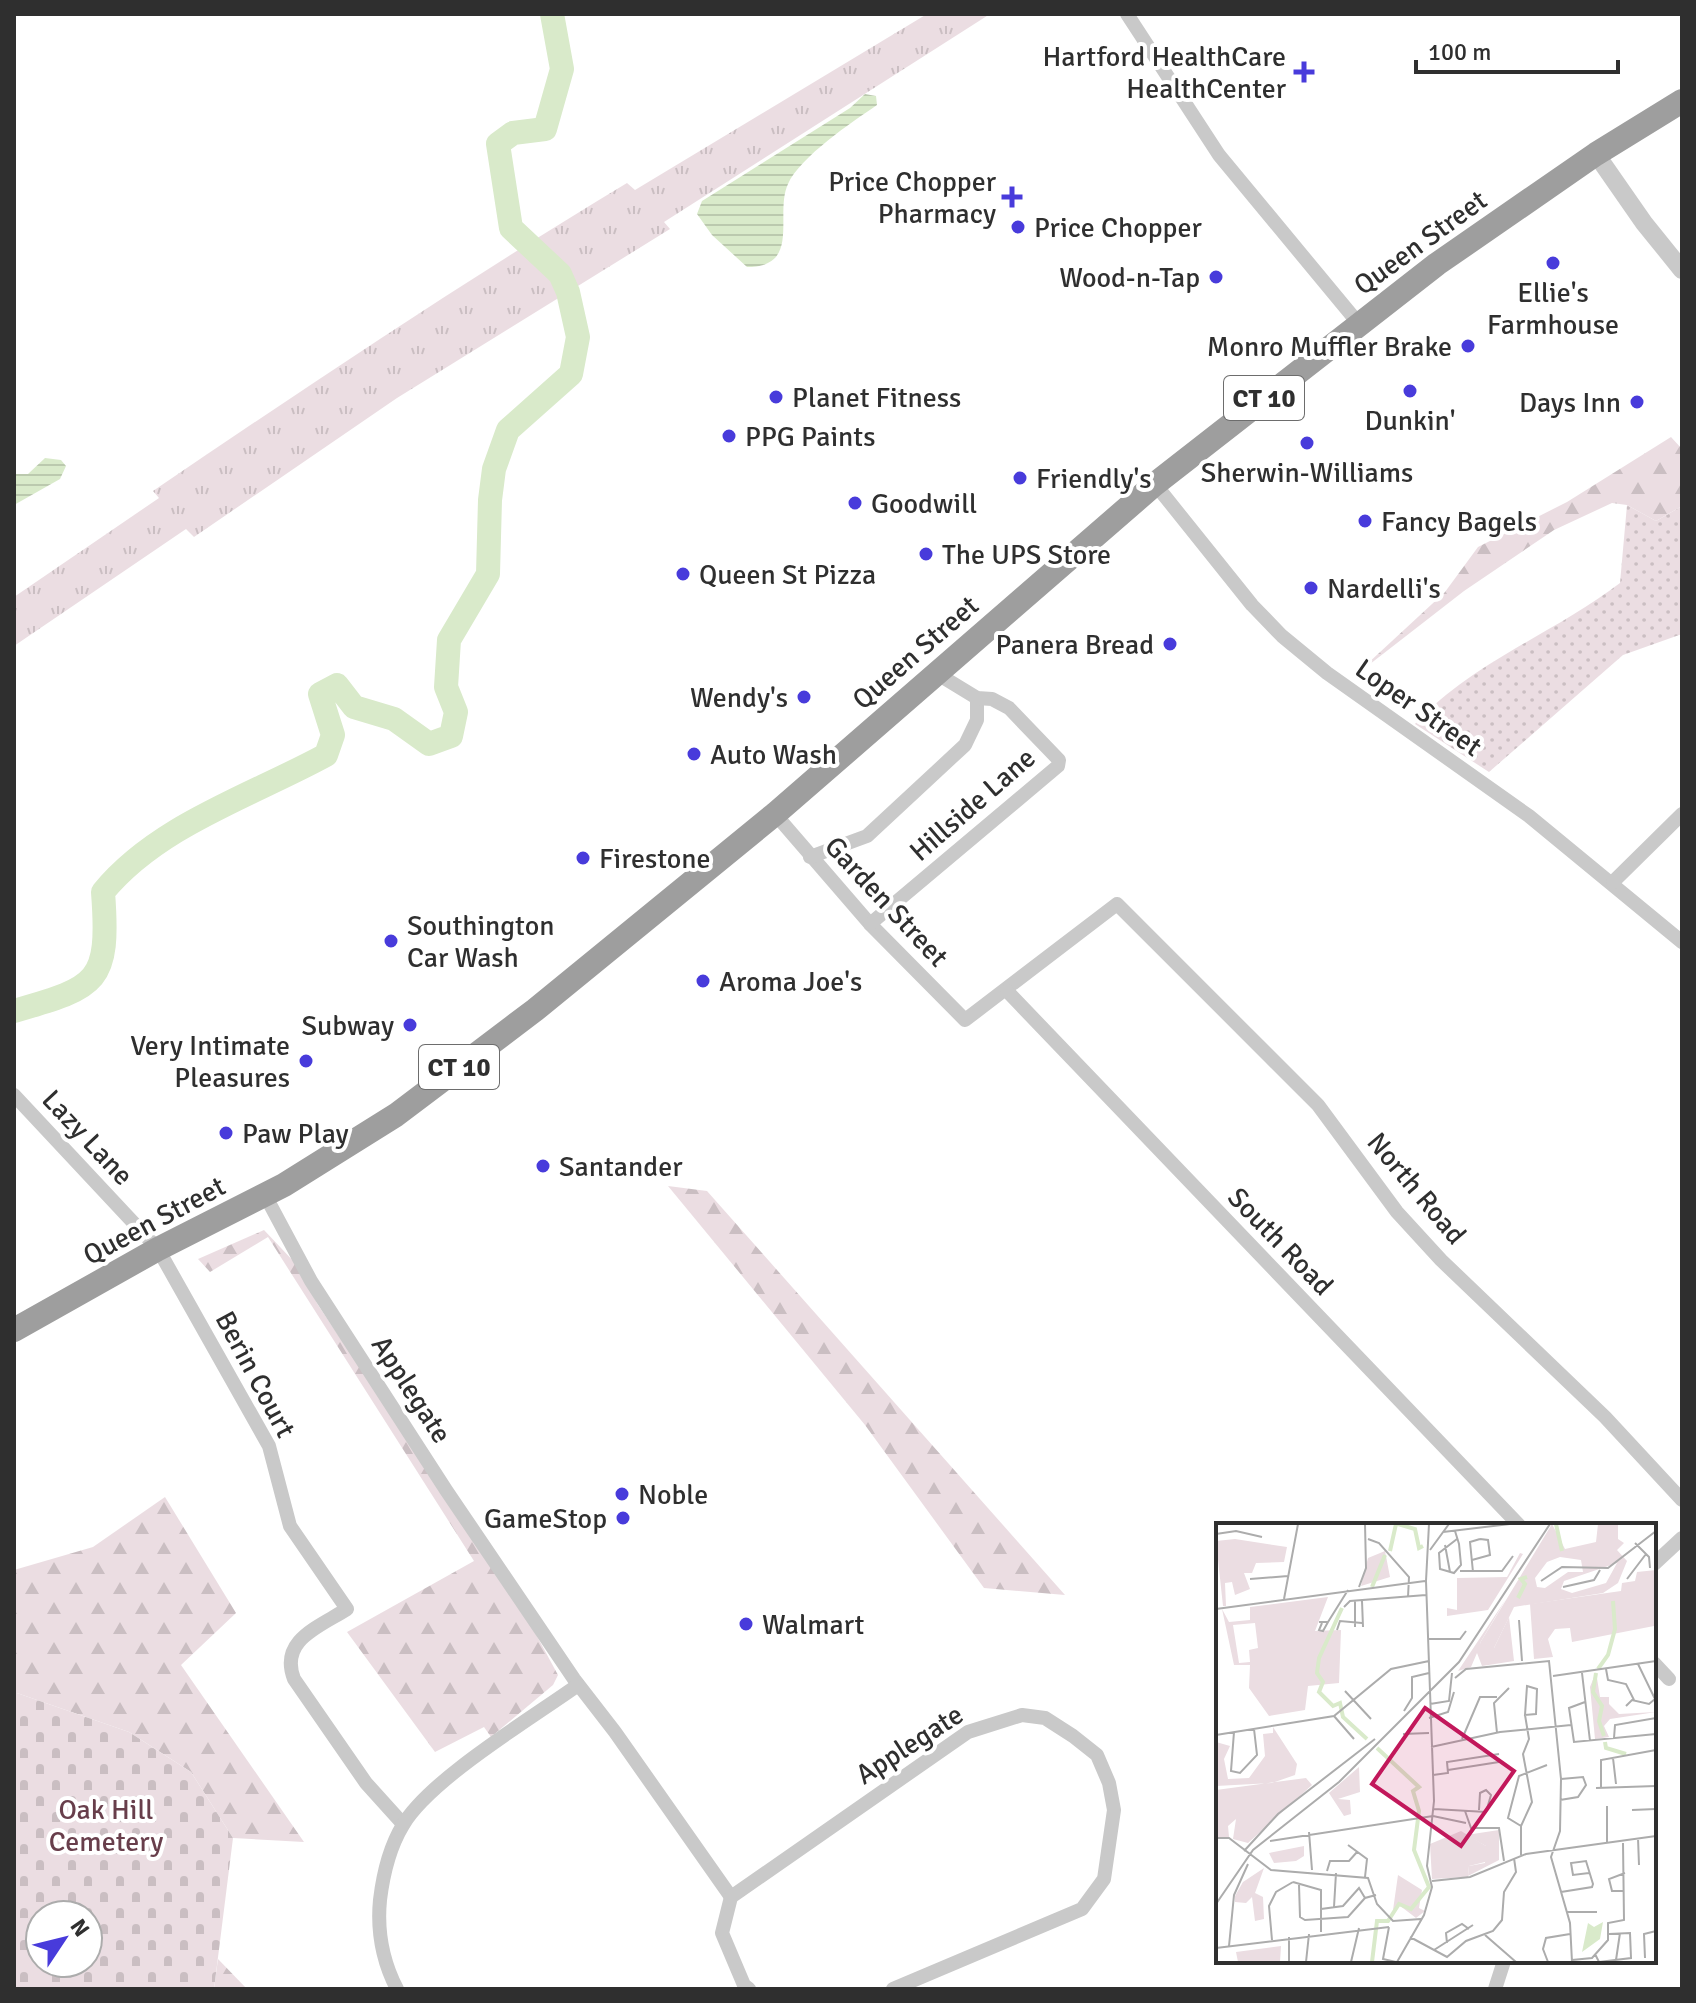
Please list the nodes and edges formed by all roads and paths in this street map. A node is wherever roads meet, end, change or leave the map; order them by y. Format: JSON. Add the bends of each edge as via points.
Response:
{"nodes":[{"id":1,"x":1127,"y":14,"type":"edge"},
{"id":2,"x":1682,"y":101,"type":"edge"},
{"id":3,"x":1596,"y":154,"type":"junction"},
{"id":4,"x":1682,"y":270,"type":"edge"},
{"id":5,"x":1359,"y":324,"type":"junction"},
{"id":6,"x":1155,"y":484,"type":"junction"},
{"id":7,"x":936,"y":673,"type":"junction"},
{"id":8,"x":977,"y":698,"type":"junction"},
{"id":9,"x":775,"y":814,"type":"junction"},
{"id":10,"x":1682,"y":814,"type":"edge"},
{"id":11,"x":810,"y":857,"type":"junction"},
{"id":12,"x":1613,"y":882,"type":"junction"},
{"id":13,"x":870,"y":924,"type":"junction"},
{"id":14,"x":1682,"y":942,"type":"edge"},
{"id":15,"x":1007,"y":991,"type":"junction"},
{"id":16,"x":14,"y":1095,"type":"edge"},
{"id":17,"x":265,"y":1195,"type":"junction"},
{"id":18,"x":158,"y":1249,"type":"junction"},
{"id":19,"x":14,"y":1330,"type":"edge"},
{"id":20,"x":1682,"y":1500,"type":"edge"},
{"id":21,"x":1517,"y":1523,"type":"edge"},
{"id":22,"x":1682,"y":1538,"type":"edge"},
{"id":23,"x":1656,"y":1562,"type":"edge"},
{"id":24,"x":1656,"y":1665,"type":"edge"},
{"id":25,"x":1669,"y":1679,"type":"dead end"},
{"id":26,"x":578,"y":1685,"type":"junction"},
{"id":27,"x":403,"y":1824,"type":"junction"},
{"id":28,"x":731,"y":1897,"type":"junction"},
{"id":29,"x":1503,"y":1963,"type":"edge"},
{"id":30,"x":397,"y":1989,"type":"edge"},
{"id":31,"x":749,"y":1989,"type":"edge"},
{"id":32,"x":893,"y":1989,"type":"edge"},
{"id":33,"x":1495,"y":1989,"type":"edge"}],
"edges":[{"from":1,"to":5,"type":"street","via":[[1219,155]]},
{"from":2,"to":3,"type":"highway","name":"Queen Street","number":"CT 10"},
{"from":3,"to":4,"type":"street"},
{"from":3,"to":5,"type":"highway","name":"Queen Street","number":"CT 10"},
{"from":5,"to":6,"type":"highway","name":"Queen Street","number":"CT 10"},
{"from":6,"to":7,"type":"highway","name":"Queen Street","number":"CT 10"},
{"from":6,"to":12,"type":"street","name":"Loper Street","via":[[1282,636]]},
{"from":7,"to":8,"type":"street","name":"Hillside Lane"},
{"from":7,"to":9,"type":"highway","name":"Queen Street","number":"CT 10"},
{"from":8,"to":11,"type":"street","via":[[977,720],[965,745],[867,836]]},
{"from":8,"to":13,"type":"street","name":"Hillside Lane","via":[[1009,708],[1059,760],[1058,766]]},
{"from":9,"to":11,"type":"street","name":"Garden Street"},
{"from":9,"to":17,"type":"highway","name":"Queen Street","number":"CT 10","via":[[535,1010],[396,1115]]},
{"from":10,"to":12,"type":"street"},
{"from":11,"to":13,"type":"street","name":"Garden Street"},
{"from":12,"to":14,"type":"street","name":"Loper Street"},
{"from":13,"to":15,"type":"street","name":"Garden Street","via":[[965,1020]]},
{"from":15,"to":20,"type":"street","name":"North Road","via":[[1117,904],[1318,1105],[1397,1212],[1441,1260],[1605,1417]]},
{"from":15,"to":21,"type":"street","name":"South Road"},
{"from":16,"to":18,"type":"street","name":"Lazy Lane"},
{"from":17,"to":18,"type":"highway","name":"Queen Street","number":"CT 10"},
{"from":17,"to":26,"type":"street","name":"Applegate","via":[[311,1281]]},
{"from":18,"to":19,"type":"highway","name":"Queen Street","number":"CT 10"},
{"from":18,"to":27,"type":"street","name":"Berin Court","via":[[269,1446],[290,1526],[347,1609],[303,1638],[289,1655],[294,1679],[366,1783]]},
{"from":22,"to":23,"type":"street"},
{"from":24,"to":25,"type":"street"},
{"from":26,"to":27,"type":"street","via":[[440,1785]]},
{"from":26,"to":28,"type":"street","name":"Applegate"},
{"from":27,"to":30,"type":"street","via":[[387,1863],[380,1907],[382,1945]]},
{"from":28,"to":31,"type":"street","via":[[722,1933]]},
{"from":28,"to":32,"type":"street","name":"Applegate","via":[[968,1732],[1022,1715],[1045,1718],[1097,1755],[1109,1783],[1114,1810],[1104,1879],[1082,1909]]},
{"from":29,"to":33,"type":"street"}]}
